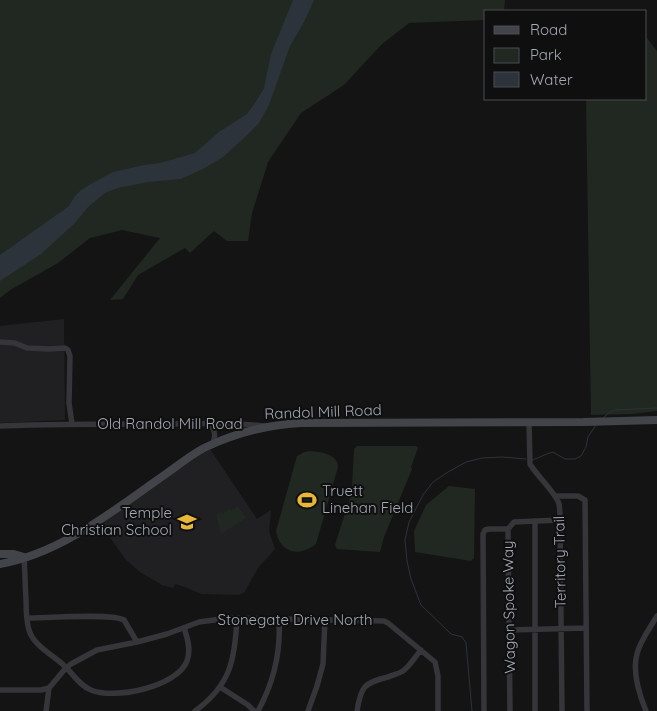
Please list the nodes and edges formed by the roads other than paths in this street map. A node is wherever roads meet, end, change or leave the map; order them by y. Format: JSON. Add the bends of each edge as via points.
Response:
{"nodes":[{"id":1,"x":0,"y":342,"type":"edge"},
{"id":2,"x":657,"y":420,"type":"edge"},
{"id":3,"x":529,"y":422,"type":"junction"},
{"id":4,"x":72,"y":424,"type":"junction"},
{"id":5,"x":206,"y":424,"type":"junction"},
{"id":6,"x":0,"y":426,"type":"edge"},
{"id":7,"x":269,"y":426,"type":"junction"},
{"id":8,"x":213,"y":444,"type":"junction"},
{"id":9,"x":554,"y":496,"type":"junction"},
{"id":10,"x":560,"y":520,"type":"junction"},
{"id":11,"x":534,"y":521,"type":"junction"},
{"id":12,"x":508,"y":529,"type":"junction"},
{"id":13,"x":0,"y":554,"type":"edge"},
{"id":14,"x":24,"y":557,"type":"junction"},
{"id":15,"x":0,"y":564,"type":"edge"},
{"id":16,"x":657,"y":616,"type":"edge"},
{"id":17,"x":27,"y":618,"type":"junction"},
{"id":18,"x":237,"y":618,"type":"junction"},
{"id":19,"x":279,"y":619,"type":"junction"},
{"id":20,"x":325,"y":619,"type":"junction"},
{"id":21,"x":184,"y":628,"type":"junction"},
{"id":22,"x":561,"y":628,"type":"junction"},
{"id":23,"x":586,"y":628,"type":"junction"},
{"id":24,"x":535,"y":629,"type":"junction"},
{"id":25,"x":510,"y":630,"type":"junction"},
{"id":26,"x":137,"y":642,"type":"junction"},
{"id":27,"x":421,"y":650,"type":"junction"},
{"id":28,"x":67,"y":667,"type":"junction"},
{"id":29,"x":220,"y":687,"type":"junction"},
{"id":30,"x":49,"y":688,"type":"junction"},
{"id":31,"x":0,"y":690,"type":"edge"},
{"id":32,"x":46,"y":711,"type":"edge"},
{"id":33,"x":196,"y":711,"type":"edge"},
{"id":34,"x":256,"y":711,"type":"edge"},
{"id":35,"x":308,"y":711,"type":"edge"},
{"id":36,"x":357,"y":711,"type":"edge"},
{"id":37,"x":438,"y":711,"type":"edge"},
{"id":38,"x":484,"y":711,"type":"edge"},
{"id":39,"x":510,"y":711,"type":"edge"},
{"id":40,"x":535,"y":711,"type":"edge"},
{"id":41,"x":562,"y":711,"type":"edge"},
{"id":42,"x":587,"y":711,"type":"edge"},
{"id":43,"x":646,"y":711,"type":"edge"}],
"edges":[{"from":1,"to":4,"type":"street","via":[[26,348],[68,350]]},
{"from":2,"to":3,"type":"main road","name":"Randol Mill Road"},
{"from":3,"to":7,"type":"main road","name":"Randol Mill Road","via":[[300,423]]},
{"from":3,"to":9,"type":"street","name":"Territory Trail","via":[[530,464]]},
{"from":4,"to":5,"type":"street","name":"Old Randol Mill Road"},
{"from":4,"to":6,"type":"street","name":"Old Randol Mill Road"},
{"from":5,"to":7,"type":"street","name":"Old Randol Mill Road"},
{"from":5,"to":8,"type":"street","via":[[211,425],[214,431]]},
{"from":7,"to":8,"type":"main road","name":"Randol Mill Road"},
{"from":8,"to":14,"type":"main road","name":"Randol Mill Road","via":[[75,536],[50,549]]},
{"from":9,"to":10,"type":"street","name":"Territory Trail","via":[[559,503]]},
{"from":9,"to":23,"type":"street","via":[[578,496],[585,500]]},
{"from":10,"to":11,"type":"street","name":"Wagon Spoke Way"},
{"from":10,"to":22,"type":"street","name":"Territory Trail"},
{"from":11,"to":12,"type":"street","name":"Wagon Spoke Way","via":[[514,522]]},
{"from":11,"to":24,"type":"street"},
{"from":12,"to":25,"type":"street","name":"Wagon Spoke Way"},
{"from":12,"to":38,"type":"street","via":[[489,529],[483,534]]},
{"from":13,"to":14,"type":"main road","name":"Randol Mill Road"},
{"from":14,"to":15,"type":"main road","name":"Randol Mill Road"},
{"from":14,"to":17,"type":"street"},
{"from":16,"to":43,"type":"street","via":[[640,645],[636,661],[638,686]]},
{"from":17,"to":26,"type":"street","via":[[120,618]]},
{"from":17,"to":28,"type":"street","via":[[32,636]]},
{"from":18,"to":19,"type":"street","name":"Stonegate Drive North"},
{"from":18,"to":21,"type":"street","name":"Stonegate Drive North","via":[[208,620]]},
{"from":18,"to":29,"type":"street","via":[[232,662]]},
{"from":19,"to":20,"type":"street","name":"Stonegate Drive North"},
{"from":19,"to":34,"type":"street","via":[[277,661],[269,688]]},
{"from":20,"to":27,"type":"street","name":"Stonegate Drive North","via":[[384,621]]},
{"from":20,"to":35,"type":"street","via":[[323,664]]},
{"from":21,"to":26,"type":"street","name":"Stonegate Drive North"},
{"from":21,"to":28,"type":"street","via":[[189,647],[187,662],[182,670],[157,686],[100,693],[82,685]]},
{"from":22,"to":23,"type":"street"},
{"from":22,"to":24,"type":"street"},
{"from":22,"to":41,"type":"street","name":"Territory Trail"},
{"from":23,"to":42,"type":"street"},
{"from":24,"to":25,"type":"street"},
{"from":24,"to":40,"type":"street"},
{"from":25,"to":39,"type":"street","name":"Wagon Spoke Way"},
{"from":26,"to":28,"type":"street","name":"Stonegate Drive North","via":[[97,650]]},
{"from":27,"to":36,"type":"street","via":[[403,671],[371,682],[364,688]]},
{"from":27,"to":37,"type":"street","name":"Stonegate Drive North","via":[[437,668]]},
{"from":28,"to":30,"type":"street","name":"Stonegate Drive North"},
{"from":29,"to":33,"type":"street"},
{"from":29,"to":34,"type":"street"},
{"from":30,"to":31,"type":"street"},
{"from":30,"to":32,"type":"street"}]}
